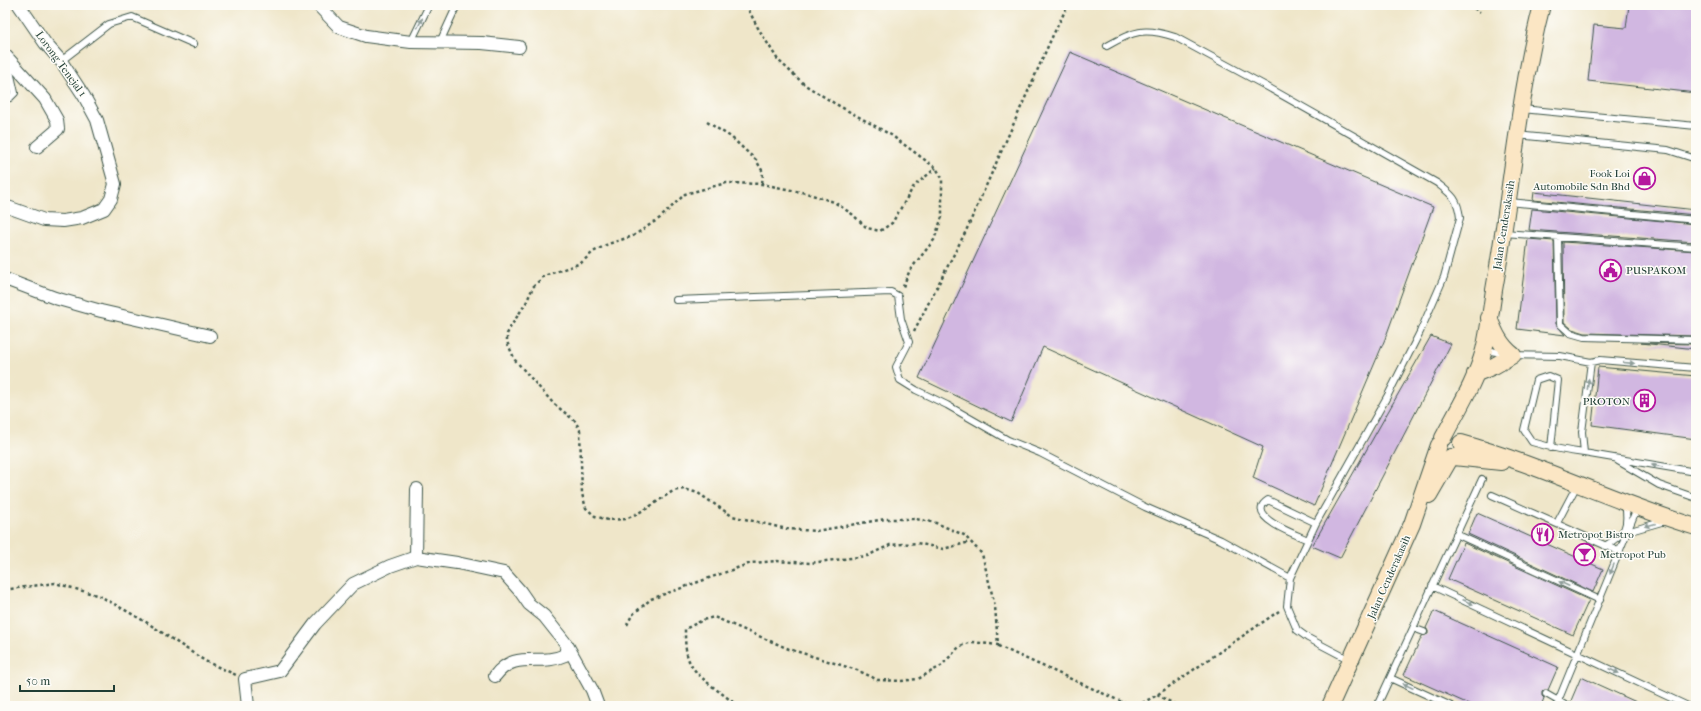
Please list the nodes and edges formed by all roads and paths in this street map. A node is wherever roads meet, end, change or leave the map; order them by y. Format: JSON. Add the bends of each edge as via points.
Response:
{"nodes":[{"id":1,"x":19,"y":5,"type":"edge"},
{"id":2,"x":318,"y":5,"type":"edge"},
{"id":3,"x":430,"y":5,"type":"edge"},
{"id":4,"x":457,"y":5,"type":"edge"},
{"id":5,"x":746,"y":5,"type":"edge"},
{"id":6,"x":1068,"y":5,"type":"edge"},
{"id":7,"x":1469,"y":5,"type":"edge"},
{"id":8,"x":1542,"y":5,"type":"edge"},
{"id":9,"x":1480,"y":12,"type":"dead end"},
{"id":10,"x":411,"y":42,"type":"junction"},
{"id":11,"x":440,"y":42,"type":"junction"},
{"id":12,"x":194,"y":44,"type":"dead end"},
{"id":13,"x":1106,"y":46,"type":"dead end"},
{"id":14,"x":519,"y":47,"type":"dead end"},
{"id":15,"x":6,"y":57,"type":"edge"},
{"id":16,"x":61,"y":61,"type":"junction"},
{"id":17,"x":10,"y":98,"type":"dead end"},
{"id":18,"x":1522,"y":109,"type":"junction"},
{"id":19,"x":707,"y":122,"type":"dead end"},
{"id":20,"x":1696,"y":126,"type":"edge"},
{"id":21,"x":1517,"y":135,"type":"junction"},
{"id":22,"x":37,"y":147,"type":"dead end"},
{"id":23,"x":1696,"y":159,"type":"edge"},
{"id":24,"x":936,"y":168,"type":"junction"},
{"id":25,"x":762,"y":184,"type":"junction"},
{"id":26,"x":1509,"y":202,"type":"junction"},
{"id":27,"x":5,"y":206,"type":"edge"},
{"id":28,"x":1696,"y":220,"type":"edge"},
{"id":29,"x":1504,"y":233,"type":"junction"},
{"id":30,"x":1558,"y":238,"type":"junction"},
{"id":31,"x":1696,"y":247,"type":"edge"},
{"id":32,"x":5,"y":280,"type":"edge"},
{"id":33,"x":898,"y":296,"type":"junction"},
{"id":34,"x":676,"y":300,"type":"dead end"},
{"id":35,"x":1489,"y":318,"type":"junction"},
{"id":36,"x":210,"y":336,"type":"dead end"},
{"id":37,"x":1696,"y":340,"type":"edge"},
{"id":38,"x":909,"y":342,"type":"junction"},
{"id":39,"x":1484,"y":350,"type":"junction"},
{"id":40,"x":1513,"y":356,"type":"junction"},
{"id":41,"x":1591,"y":362,"type":"junction"},
{"id":42,"x":1696,"y":368,"type":"edge"},
{"id":43,"x":1473,"y":380,"type":"junction"},
{"id":44,"x":1451,"y":446,"type":"junction"},
{"id":45,"x":1551,"y":448,"type":"junction"},
{"id":46,"x":1584,"y":453,"type":"junction"},
{"id":47,"x":1614,"y":458,"type":"junction"},
{"id":48,"x":1696,"y":472,"type":"edge"},
{"id":49,"x":1482,"y":479,"type":"dead end"},
{"id":50,"x":1577,"y":485,"type":"junction"},
{"id":51,"x":417,"y":490,"type":"dead end"},
{"id":52,"x":1492,"y":495,"type":"dead end"},
{"id":53,"x":1696,"y":498,"type":"edge"},
{"id":54,"x":1631,"y":505,"type":"junction"},
{"id":55,"x":1672,"y":520,"type":"junction"},
{"id":56,"x":1316,"y":523,"type":"junction"},
{"id":57,"x":1557,"y":523,"type":"junction"},
{"id":58,"x":1696,"y":527,"type":"edge"},
{"id":59,"x":1627,"y":532,"type":"junction"},
{"id":60,"x":1456,"y":534,"type":"junction"},
{"id":61,"x":1308,"y":540,"type":"junction"},
{"id":62,"x":970,"y":542,"type":"junction"},
{"id":63,"x":1605,"y":546,"type":"junction"},
{"id":64,"x":1620,"y":552,"type":"junction"},
{"id":65,"x":416,"y":557,"type":"junction"},
{"id":66,"x":1290,"y":578,"type":"junction"},
{"id":67,"x":1432,"y":586,"type":"junction"},
{"id":68,"x":5,"y":591,"type":"edge"},
{"id":69,"x":1600,"y":600,"type":"junction"},
{"id":70,"x":1287,"y":606,"type":"junction"},
{"id":71,"x":627,"y":625,"type":"dead end"},
{"id":72,"x":1413,"y":628,"type":"junction"},
{"id":73,"x":1424,"y":632,"type":"dead end"},
{"id":74,"x":568,"y":645,"type":"junction"},
{"id":75,"x":998,"y":646,"type":"junction"},
{"id":76,"x":1578,"y":654,"type":"junction"},
{"id":77,"x":1351,"y":661,"type":"junction"},
{"id":78,"x":495,"y":676,"type":"dead end"},
{"id":79,"x":1390,"y":678,"type":"junction"},
{"id":80,"x":245,"y":679,"type":"junction"},
{"id":81,"x":1546,"y":694,"type":"dead end"},
{"id":82,"x":1157,"y":695,"type":"junction"},
{"id":83,"x":1557,"y":703,"type":"edge"},
{"id":84,"x":248,"y":706,"type":"edge"},
{"id":85,"x":598,"y":706,"type":"edge"},
{"id":86,"x":738,"y":706,"type":"edge"},
{"id":87,"x":1131,"y":706,"type":"edge"},
{"id":88,"x":1137,"y":706,"type":"edge"},
{"id":89,"x":1178,"y":706,"type":"edge"},
{"id":90,"x":1330,"y":706,"type":"edge"},
{"id":91,"x":1378,"y":706,"type":"edge"},
{"id":92,"x":1451,"y":706,"type":"edge"},
{"id":93,"x":1567,"y":706,"type":"edge"},
{"id":94,"x":1688,"y":706,"type":"edge"}],
"edges":[{"from":1,"to":16,"type":"street","name":"Lorong Tenejal 1"},
{"from":2,"to":10,"type":"street","via":[[339,27],[351,32]]},
{"from":10,"to":3,"type":"lane","one_way":true},
{"from":4,"to":11,"type":"lane"},
{"from":5,"to":24,"type":"path","via":[[778,60],[805,85],[891,135]]},
{"from":6,"to":38,"type":"path","via":[[966,231]]},
{"from":7,"to":9,"type":"path"},
{"from":8,"to":18,"type":"street","name":"Jalan Cenderakasih","via":[[1534,36]]},
{"from":10,"to":11,"type":"street"},
{"from":11,"to":14,"type":"street"},
{"from":12,"to":16,"type":"lane","via":[[132,17],[109,24]]},
{"from":13,"to":56,"type":"lane","via":[[1128,34],[1147,31],[1175,36],[1437,183],[1454,197],[1460,218],[1444,278],[1405,362]]},
{"from":15,"to":17,"type":"lane","via":[[15,93]]},
{"from":15,"to":22,"type":"street","via":[[45,99],[57,120],[58,129]]},
{"from":16,"to":27,"type":"street","name":"Lorong Tenejal 1","via":[[96,120],[115,184],[111,199],[104,209],[63,222],[44,220]]},
{"from":18,"to":20,"type":"lane"},
{"from":18,"to":21,"type":"street","name":"Jalan Cenderakasih"},
{"from":19,"to":25,"type":"path","via":[[731,137],[756,160],[763,172]]},
{"from":21,"to":23,"type":"lane","via":[[1668,150]]},
{"from":21,"to":26,"type":"street","name":"Jalan Cenderakasih"},
{"from":24,"to":25,"type":"path","via":[[914,186],[892,223],[880,231],[867,228],[834,202]]},
{"from":24,"to":33,"type":"path","via":[[942,178],[942,217],[934,240],[910,270]]},
{"from":25,"to":62,"type":"path","via":[[726,183],[684,194],[660,218],[633,236],[608,244],[593,252],[581,263],[544,276],[533,287],[511,326],[507,334],[515,360],[553,403],[575,421],[580,430],[582,494],[586,508],[595,516],[608,520],[626,519],[673,491],[684,490],[698,493],[732,516],[787,529],[816,531],[885,519],[916,519],[936,523],[964,535]]},
{"from":26,"to":28,"type":"lane"},
{"from":26,"to":29,"type":"street","name":"Jalan Cenderakasih"},
{"from":29,"to":30,"type":"lane"},
{"from":29,"to":35,"type":"street","name":"Jalan Cenderakasih"},
{"from":30,"to":31,"type":"lane"},
{"from":30,"to":37,"type":"lane","via":[[1560,324],[1570,333],[1584,337]]},
{"from":32,"to":36,"type":"street","via":[[101,311]]},
{"from":33,"to":34,"type":"lane","via":[[891,292],[872,292]]},
{"from":33,"to":38,"type":"lane","via":[[901,319]]},
{"from":35,"to":39,"type":"street","name":"Jalan Cenderakasih"},
{"from":35,"to":40,"type":"street","via":[[1497,337]]},
{"from":38,"to":66,"type":"lane","via":[[896,367],[900,380],[916,390],[1008,440],[1145,507],[1221,540]]},
{"from":39,"to":40,"type":"lane"},
{"from":39,"to":43,"type":"street","name":"Jalan Cenderakasih"},
{"from":40,"to":41,"type":"lane","via":[[1560,356]]},
{"from":40,"to":43,"type":"street"},
{"from":41,"to":42,"type":"lane","one_way":true,"via":[[1600,360]]},
{"from":46,"to":41,"type":"lane","one_way":true,"via":[[1582,432]]},
{"from":43,"to":44,"type":"street","name":"Jalan Cenderakasih"},
{"from":44,"to":50,"type":"street","via":[[1492,452]]},
{"from":44,"to":77,"type":"street","name":"Jalan Cenderakasih","via":[[1412,524]]},
{"from":45,"to":45,"type":"lane","via":[[1558,380],[1548,376],[1536,380],[1524,430],[1532,442]]},
{"from":45,"to":46,"type":"lane"},
{"from":46,"to":47,"type":"lane"},
{"from":48,"to":47,"type":"lane","one_way":true},
{"from":47,"to":53,"type":"lane","via":[[1659,485]]},
{"from":49,"to":60,"type":"lane"},
{"from":50,"to":54,"type":"street"},
{"from":50,"to":57,"type":"lane"},
{"from":51,"to":65,"type":"street"},
{"from":52,"to":57,"type":"lane"},
{"from":54,"to":55,"type":"street"},
{"from":54,"to":59,"type":"lane"},
{"from":54,"to":63,"type":"lane","via":[[1620,536]]},
{"from":55,"to":58,"type":"street"},
{"from":55,"to":59,"type":"lane","one_way":true},
{"from":56,"to":61,"type":"lane"},
{"from":56,"to":61,"type":"lane","via":[[1268,500],[1262,506],[1261,512],[1266,520]]},
{"from":57,"to":63,"type":"lane"},
{"from":59,"to":64,"type":"lane"},
{"from":60,"to":67,"type":"lane"},
{"from":69,"to":60,"type":"lane","one_way":true},
{"from":61,"to":66,"type":"lane"},
{"from":62,"to":71,"type":"path","via":[[943,549],[917,543],[890,545],[867,556],[810,563],[751,563],[651,599],[632,615]]},
{"from":62,"to":75,"type":"path","via":[[982,554],[995,606]]},
{"from":63,"to":64,"type":"lane"},
{"from":64,"to":69,"type":"lane","one_way":true},
{"from":65,"to":74,"type":"street","via":[[504,573]]},
{"from":65,"to":80,"type":"street","via":[[353,584],[315,624],[280,671]]},
{"from":66,"to":70,"type":"lane"},
{"from":67,"to":72,"type":"lane"},
{"from":67,"to":76,"type":"lane","one_way":true},
{"from":68,"to":80,"type":"path","via":[[55,583],[100,596],[146,622],[205,661]]},
{"from":69,"to":76,"type":"lane"},
{"from":70,"to":77,"type":"lane","via":[[1297,630]]},
{"from":70,"to":82,"type":"path"},
{"from":72,"to":73,"type":"lane"},
{"from":72,"to":79,"type":"lane"},
{"from":74,"to":78,"type":"street","via":[[565,655],[556,659],[532,659],[508,664]]},
{"from":74,"to":85,"type":"street"},
{"from":75,"to":86,"type":"path","via":[[972,642],[960,646],[941,666],[918,679],[901,682],[878,680],[857,670],[789,649],[714,617],[684,630],[690,663],[700,676]]},
{"from":75,"to":87,"type":"path"},
{"from":76,"to":83,"type":"lane"},
{"from":76,"to":94,"type":"lane","one_way":true},
{"from":77,"to":90,"type":"street","name":"Jalan Cenderakasih"},
{"from":79,"to":91,"type":"lane"},
{"from":92,"to":79,"type":"lane","one_way":true},
{"from":80,"to":84,"type":"street"},
{"from":81,"to":83,"type":"lane"},
{"from":82,"to":88,"type":"path"},
{"from":82,"to":89,"type":"path"},
{"from":83,"to":93,"type":"lane"}]}
